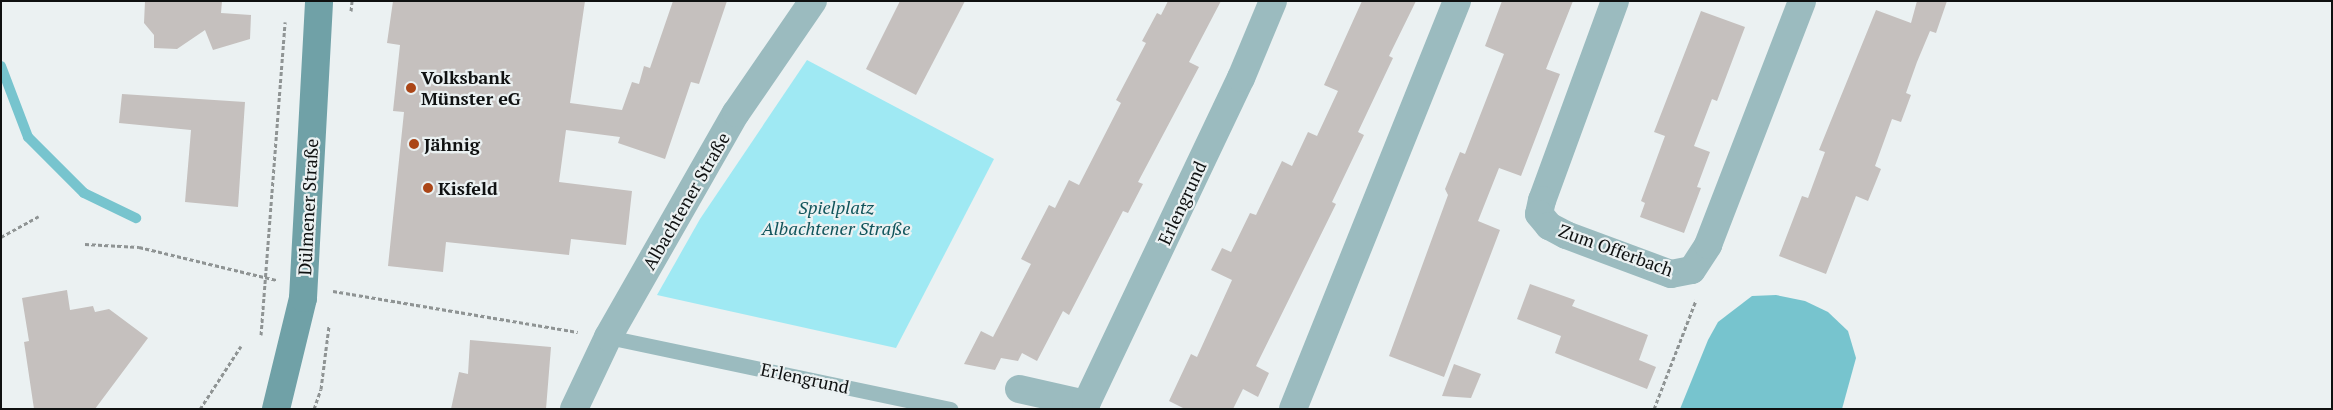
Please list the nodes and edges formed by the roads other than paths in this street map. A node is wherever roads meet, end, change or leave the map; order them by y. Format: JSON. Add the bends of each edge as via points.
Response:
{"nodes":[{"id":1,"x":319,"y":1,"type":"edge"},
{"id":2,"x":813,"y":1,"type":"edge"},
{"id":3,"x":1273,"y":1,"type":"edge"},
{"id":4,"x":1457,"y":1,"type":"edge"},
{"id":5,"x":1615,"y":1,"type":"edge"},
{"id":6,"x":1802,"y":1,"type":"edge"},
{"id":7,"x":608,"y":338,"type":"junction"},
{"id":8,"x":1020,"y":389,"type":"dead end"},
{"id":9,"x":276,"y":409,"type":"edge"},
{"id":10,"x":574,"y":409,"type":"edge"},
{"id":11,"x":951,"y":409,"type":"edge"},
{"id":12,"x":1293,"y":409,"type":"edge"}],
"edges":[{"from":1,"to":9,"type":"main road","name":"Dülmener Straße","via":[[304,286]]},
{"from":2,"to":7,"type":"street","name":"Albachtener Straße","via":[[736,113]]},
{"from":3,"to":8,"type":"street","name":"Erlengrund","via":[[1241,78],[1086,404]]},
{"from":4,"to":12,"type":"street"},
{"from":5,"to":6,"type":"street","name":"Zum Offerbach","via":[[1539,214],[1549,226],[1566,235],[1662,271],[1682,274],[1692,270],[1708,245]]},
{"from":7,"to":10,"type":"street","name":"Albachtener Straße"},
{"from":7,"to":11,"type":"lane","name":"Erlengrund"}]}
